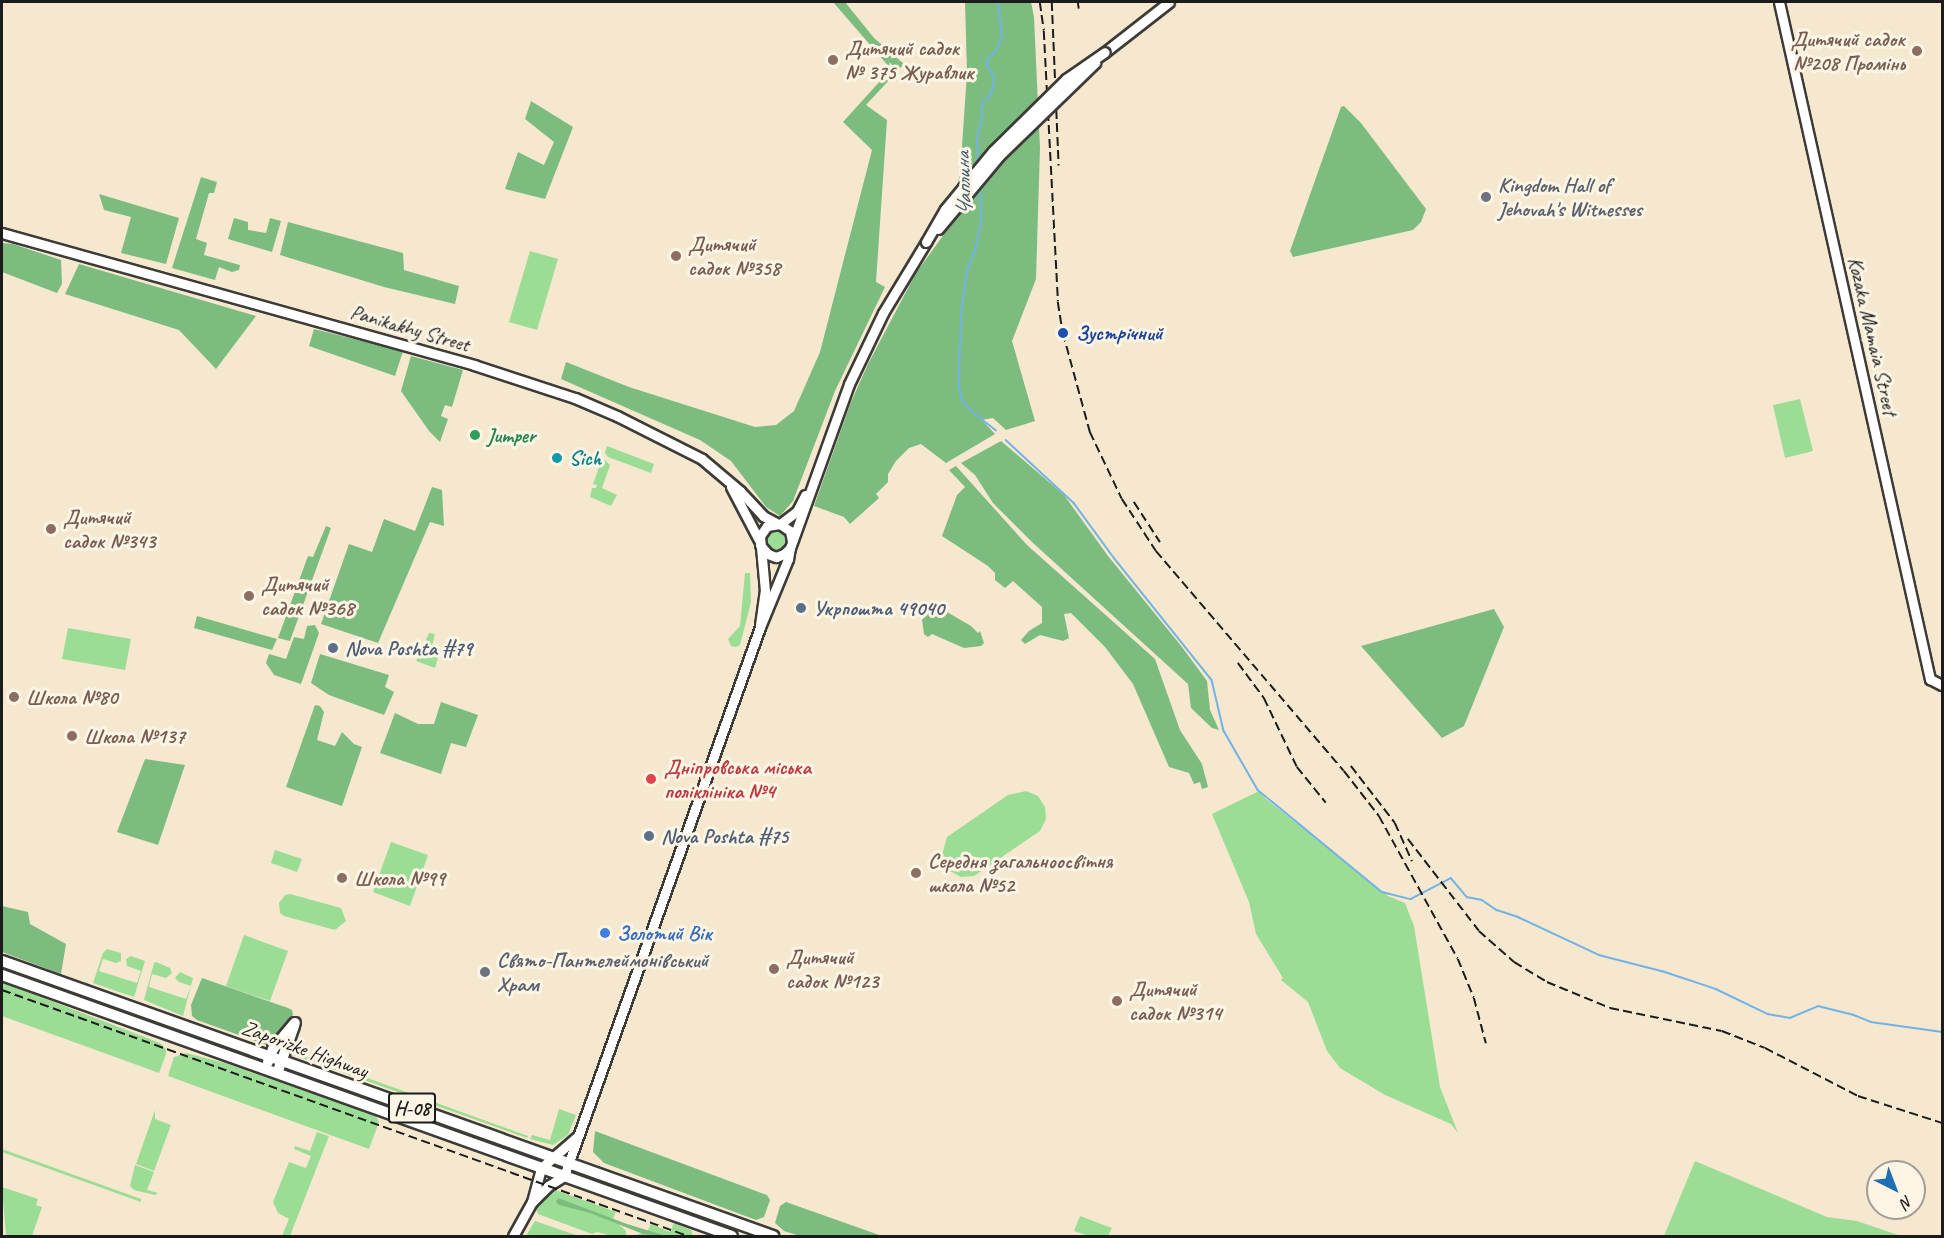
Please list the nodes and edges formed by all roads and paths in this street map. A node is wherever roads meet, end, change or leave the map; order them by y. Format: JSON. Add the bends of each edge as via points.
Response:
{"nodes":[{"id":1,"x":1169,"y":2,"type":"edge"},
{"id":2,"x":1779,"y":2,"type":"edge"},
{"id":3,"x":2,"y":233,"type":"edge"},
{"id":4,"x":816,"y":471,"type":"junction"},
{"id":5,"x":728,"y":482,"type":"junction"},
{"id":6,"x":778,"y":524,"type":"junction"},
{"id":7,"x":759,"y":542,"type":"junction"},
{"id":8,"x":791,"y":546,"type":"junction"},
{"id":9,"x":760,"y":627,"type":"junction"},
{"id":10,"x":1942,"y":685,"type":"edge"},
{"id":11,"x":2,"y":961,"type":"edge"},
{"id":12,"x":2,"y":975,"type":"edge"},
{"id":13,"x":270,"y":1057,"type":"junction"},
{"id":14,"x":282,"y":1061,"type":"junction"},
{"id":15,"x":266,"y":1070,"type":"junction"},
{"id":16,"x":277,"y":1074,"type":"junction"},
{"id":17,"x":581,"y":1134,"type":"junction"},
{"id":18,"x":554,"y":1158,"type":"junction"},
{"id":19,"x":569,"y":1164,"type":"junction"},
{"id":20,"x":541,"y":1168,"type":"junction"},
{"id":21,"x":564,"y":1176,"type":"junction"},
{"id":22,"x":532,"y":1202,"type":"junction"},
{"id":23,"x":513,"y":1236,"type":"edge"},
{"id":24,"x":732,"y":1236,"type":"edge"},
{"id":25,"x":773,"y":1236,"type":"edge"}],
"edges":[{"from":1,"to":4,"type":"street","bridge":true,"via":[[1066,79],[999,144],[945,209],[865,348]]},
{"from":2,"to":10,"type":"street","name":"Kozaka Mamaia Street","via":[[1930,679]]},
{"from":3,"to":5,"type":"street","name":"Panikakhy Street","via":[[534,383],[606,411],[684,449]]},
{"from":4,"to":6,"type":"street","via":[[797,512]]},
{"from":4,"to":8,"type":"street","name":"Panikakhy Street"},
{"from":5,"to":6,"type":"street","via":[[763,516]]},
{"from":5,"to":7,"type":"street","name":"Panikakhy Street"},
{"from":6,"to":7,"type":"street","via":[[764,528]]},
{"from":6,"to":8,"type":"street","via":[[790,531]]},
{"from":7,"to":8,"type":"street","via":[[764,552],[776,557]]},
{"from":7,"to":9,"type":"street","name":"Panikakhy Street","via":[[765,591]]},
{"from":8,"to":9,"type":"street","name":"Panikakhy Street"},
{"from":9,"to":17,"type":"street","name":"Panikakhy Street"},
{"from":11,"to":13,"type":"main road","name":"Zaporizke Highway","number":"Н-08"},
{"from":12,"to":15,"type":"main road","name":"Zaporizke Highway","number":"Н-08"},
{"from":13,"to":14,"type":"main road","name":"Zaporizke Highway","number":"Н-08"},
{"from":13,"to":14,"type":"main road","via":[[295,1023]]},
{"from":13,"to":15,"type":"main road"},
{"from":14,"to":16,"type":"main road"},
{"from":14,"to":18,"type":"main road","name":"Zaporizke Highway","number":"Н-08"},
{"from":15,"to":16,"type":"main road","name":"Zaporizke Highway","number":"Н-08"},
{"from":16,"to":20,"type":"main road","name":"Zaporizke Highway","number":"Н-08"},
{"from":17,"to":18,"type":"street","name":"Panikakhy Street"},
{"from":17,"to":19,"type":"street","name":"Panikakhy Street"},
{"from":18,"to":19,"type":"main road","name":"Zaporizke Highway","number":"Н-08"},
{"from":18,"to":20,"type":"street","name":"Panikakhy Street"},
{"from":19,"to":21,"type":"street","name":"Panikakhy Street"},
{"from":19,"to":25,"type":"main road","name":"Zaporizke Highway","number":"Н-08"},
{"from":20,"to":21,"type":"main road","name":"Zaporizke Highway","number":"Н-08"},
{"from":20,"to":22,"type":"street"},
{"from":21,"to":22,"type":"street"},
{"from":21,"to":24,"type":"main road","name":"Zaporizke Highway","number":"Н-08"},
{"from":22,"to":23,"type":"street"}]}
